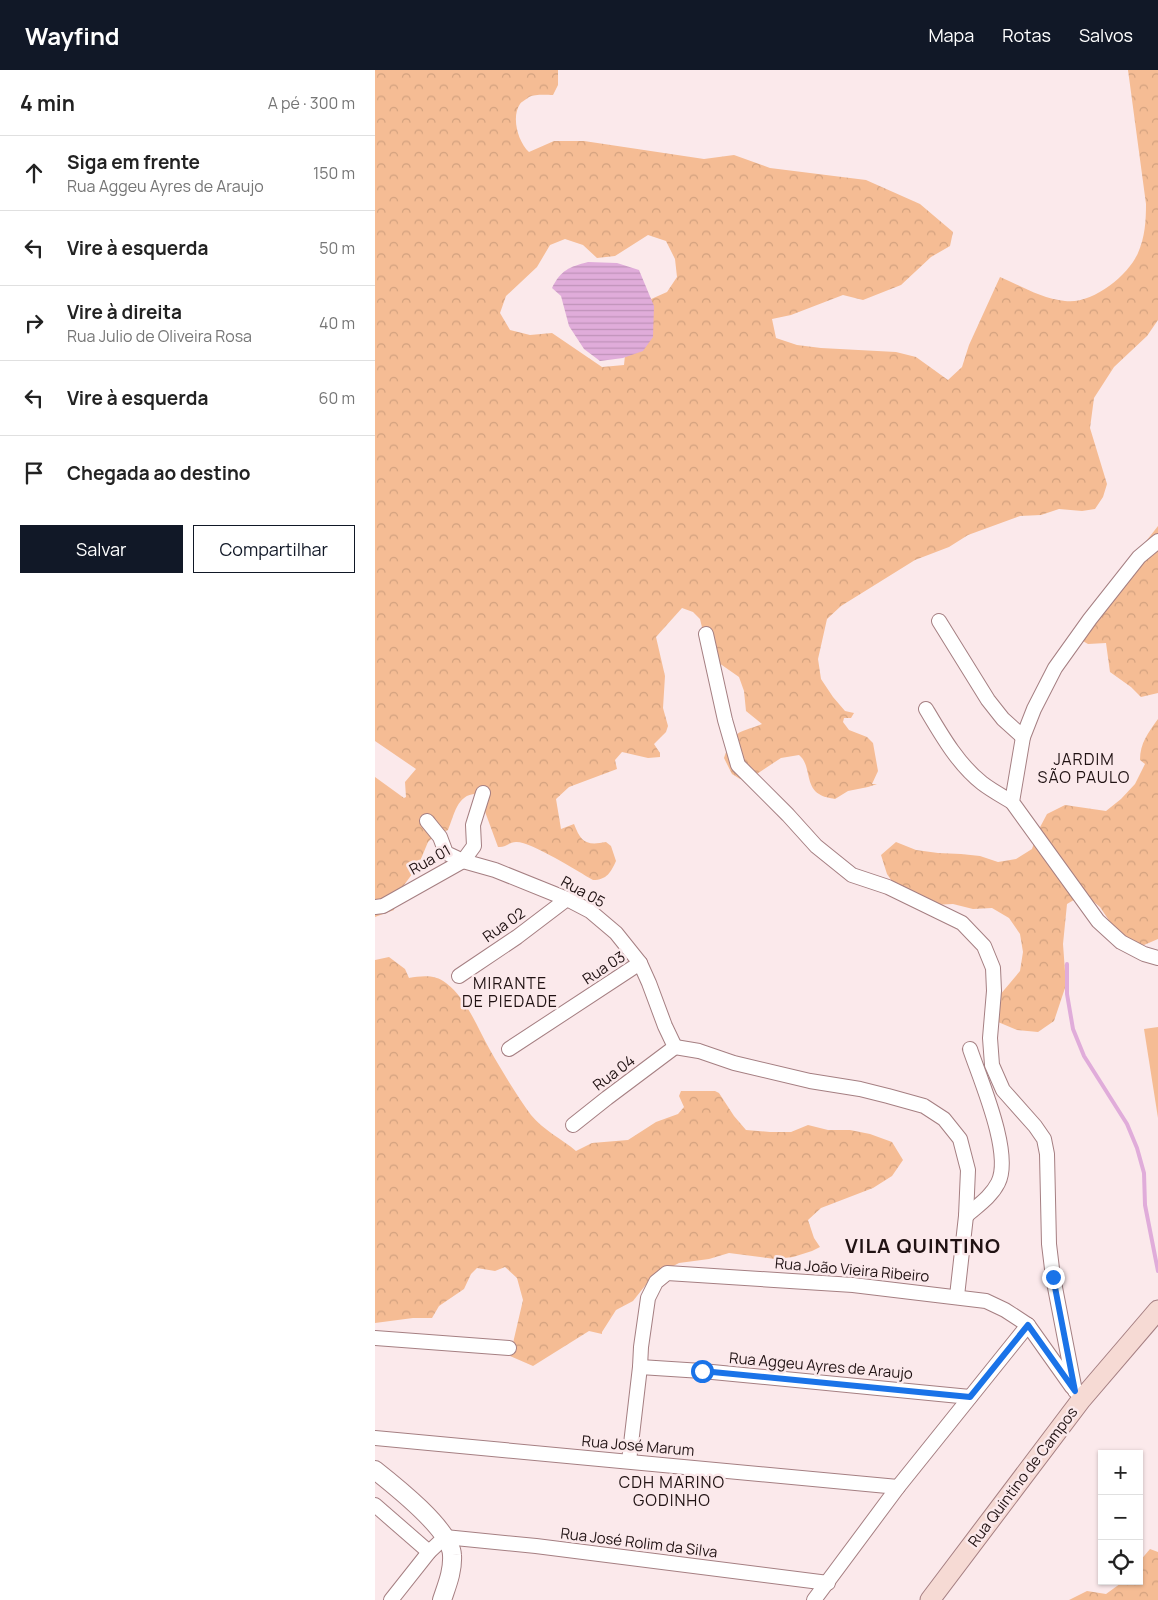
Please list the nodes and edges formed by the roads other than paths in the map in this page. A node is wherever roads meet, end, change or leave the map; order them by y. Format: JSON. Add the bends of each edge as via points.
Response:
{"nodes":[{"id":1,"x":1158,"y":541,"type":"edge"},
{"id":2,"x":939,"y":621,"type":"dead end"},
{"id":3,"x":706,"y":634,"type":"dead end"},
{"id":4,"x":926,"y":709,"type":"dead end"},
{"id":5,"x":1023,"y":737,"type":"junction"},
{"id":6,"x":483,"y":793,"type":"dead end"},
{"id":7,"x":1012,"y":802,"type":"junction"},
{"id":8,"x":427,"y":821,"type":"dead end"},
{"id":9,"x":463,"y":861,"type":"junction"},
{"id":10,"x":567,"y":899,"type":"junction"},
{"id":11,"x":375,"y":907,"type":"edge"},
{"id":12,"x":1158,"y":958,"type":"edge"},
{"id":13,"x":640,"y":963,"type":"junction"},
{"id":14,"x":459,"y":976,"type":"dead end"},
{"id":15,"x":675,"y":1047,"type":"junction"},
{"id":16,"x":509,"y":1049,"type":"dead end"},
{"id":17,"x":970,"y":1049,"type":"dead end"},
{"id":18,"x":573,"y":1125,"type":"dead end"},
{"id":19,"x":966,"y":1216,"type":"junction"},
{"id":20,"x":957,"y":1296,"type":"junction"},
{"id":21,"x":1158,"y":1310,"type":"edge"},
{"id":22,"x":1028,"y":1325,"type":"junction"},
{"id":23,"x":375,"y":1338,"type":"edge"},
{"id":24,"x":509,"y":1348,"type":"dead end"},
{"id":25,"x":640,"y":1367,"type":"junction"},
{"id":26,"x":1078,"y":1396,"type":"junction"},
{"id":27,"x":970,"y":1397,"type":"junction"},
{"id":28,"x":375,"y":1438,"type":"edge"},
{"id":29,"x":629,"y":1461,"type":"junction"},
{"id":30,"x":375,"y":1470,"type":"edge"},
{"id":31,"x":898,"y":1487,"type":"junction"},
{"id":32,"x":375,"y":1505,"type":"edge"},
{"id":33,"x":445,"y":1537,"type":"junction"},
{"id":34,"x":429,"y":1552,"type":"junction"},
{"id":35,"x":828,"y":1583,"type":"junction"},
{"id":36,"x":391,"y":1600,"type":"edge"},
{"id":37,"x":441,"y":1600,"type":"edge"},
{"id":38,"x":814,"y":1600,"type":"edge"},
{"id":39,"x":930,"y":1600,"type":"edge"}],
"edges":[{"from":1,"to":5,"type":"street","via":[[1139,558],[1055,668]]},
{"from":2,"to":5,"type":"street","via":[[988,700]]},
{"from":3,"to":26,"type":"street","via":[[738,765],[816,846],[852,875],[888,887],[962,923],[984,946],[993,968],[989,1038],[993,1065],[1003,1090],[1044,1139],[1049,1244]]},
{"from":4,"to":7,"type":"street","via":[[965,766],[982,783]]},
{"from":5,"to":7,"type":"street"},
{"from":6,"to":9,"type":"street","name":"Rua 01","via":[[473,825],[474,846]]},
{"from":7,"to":12,"type":"street","via":[[1098,921],[1121,942]]},
{"from":8,"to":9,"type":"street","name":"Rua 05","via":[[440,837],[446,853]]},
{"from":9,"to":10,"type":"street","name":"Rua 05","via":[[495,870]]},
{"from":9,"to":11,"type":"street","name":"Rua 01","via":[[383,906]]},
{"from":10,"to":13,"type":"street","name":"Rua 05","via":[[590,911],[616,932]]},
{"from":10,"to":14,"type":"street","name":"Rua 02"},
{"from":13,"to":15,"type":"street","name":"Rua 05"},
{"from":13,"to":16,"type":"street","name":"Rua 03"},
{"from":15,"to":18,"type":"street","name":"Rua 04"},
{"from":15,"to":19,"type":"street","via":[[924,1106],[944,1119],[960,1139],[968,1170]]},
{"from":17,"to":19,"type":"street","via":[[996,1124],[1003,1156],[999,1182],[987,1198]]},
{"from":19,"to":20,"type":"street"},
{"from":20,"to":22,"type":"street","name":"Rua João Vieira Ribeiro","via":[[987,1301]]},
{"from":20,"to":25,"type":"street","name":"Rua João Vieira Ribeiro","via":[[853,1285],[667,1273],[655,1282],[648,1298]]},
{"from":21,"to":26,"type":"main road","name":"Rua Quintino de Campos"},
{"from":22,"to":26,"type":"street"},
{"from":22,"to":27,"type":"street"},
{"from":23,"to":24,"type":"street"},
{"from":25,"to":27,"type":"street","name":"Rua Aggeu Ayres de Araujo"},
{"from":25,"to":29,"type":"street"},
{"from":26,"to":39,"type":"main road","name":"Rua Quintino de Campos"},
{"from":27,"to":31,"type":"street"},
{"from":28,"to":29,"type":"street","name":"Rua José Marum"},
{"from":29,"to":31,"type":"street","name":"Rua José Marum"},
{"from":30,"to":33,"type":"street","via":[[414,1501]]},
{"from":31,"to":35,"type":"street"},
{"from":32,"to":34,"type":"street"},
{"from":33,"to":34,"type":"street"},
{"from":33,"to":35,"type":"street","name":"Rua José Rolim da Silva"},
{"from":33,"to":37,"type":"street","via":[[452,1553],[451,1573]]},
{"from":34,"to":36,"type":"street"},
{"from":35,"to":38,"type":"street"}]}
